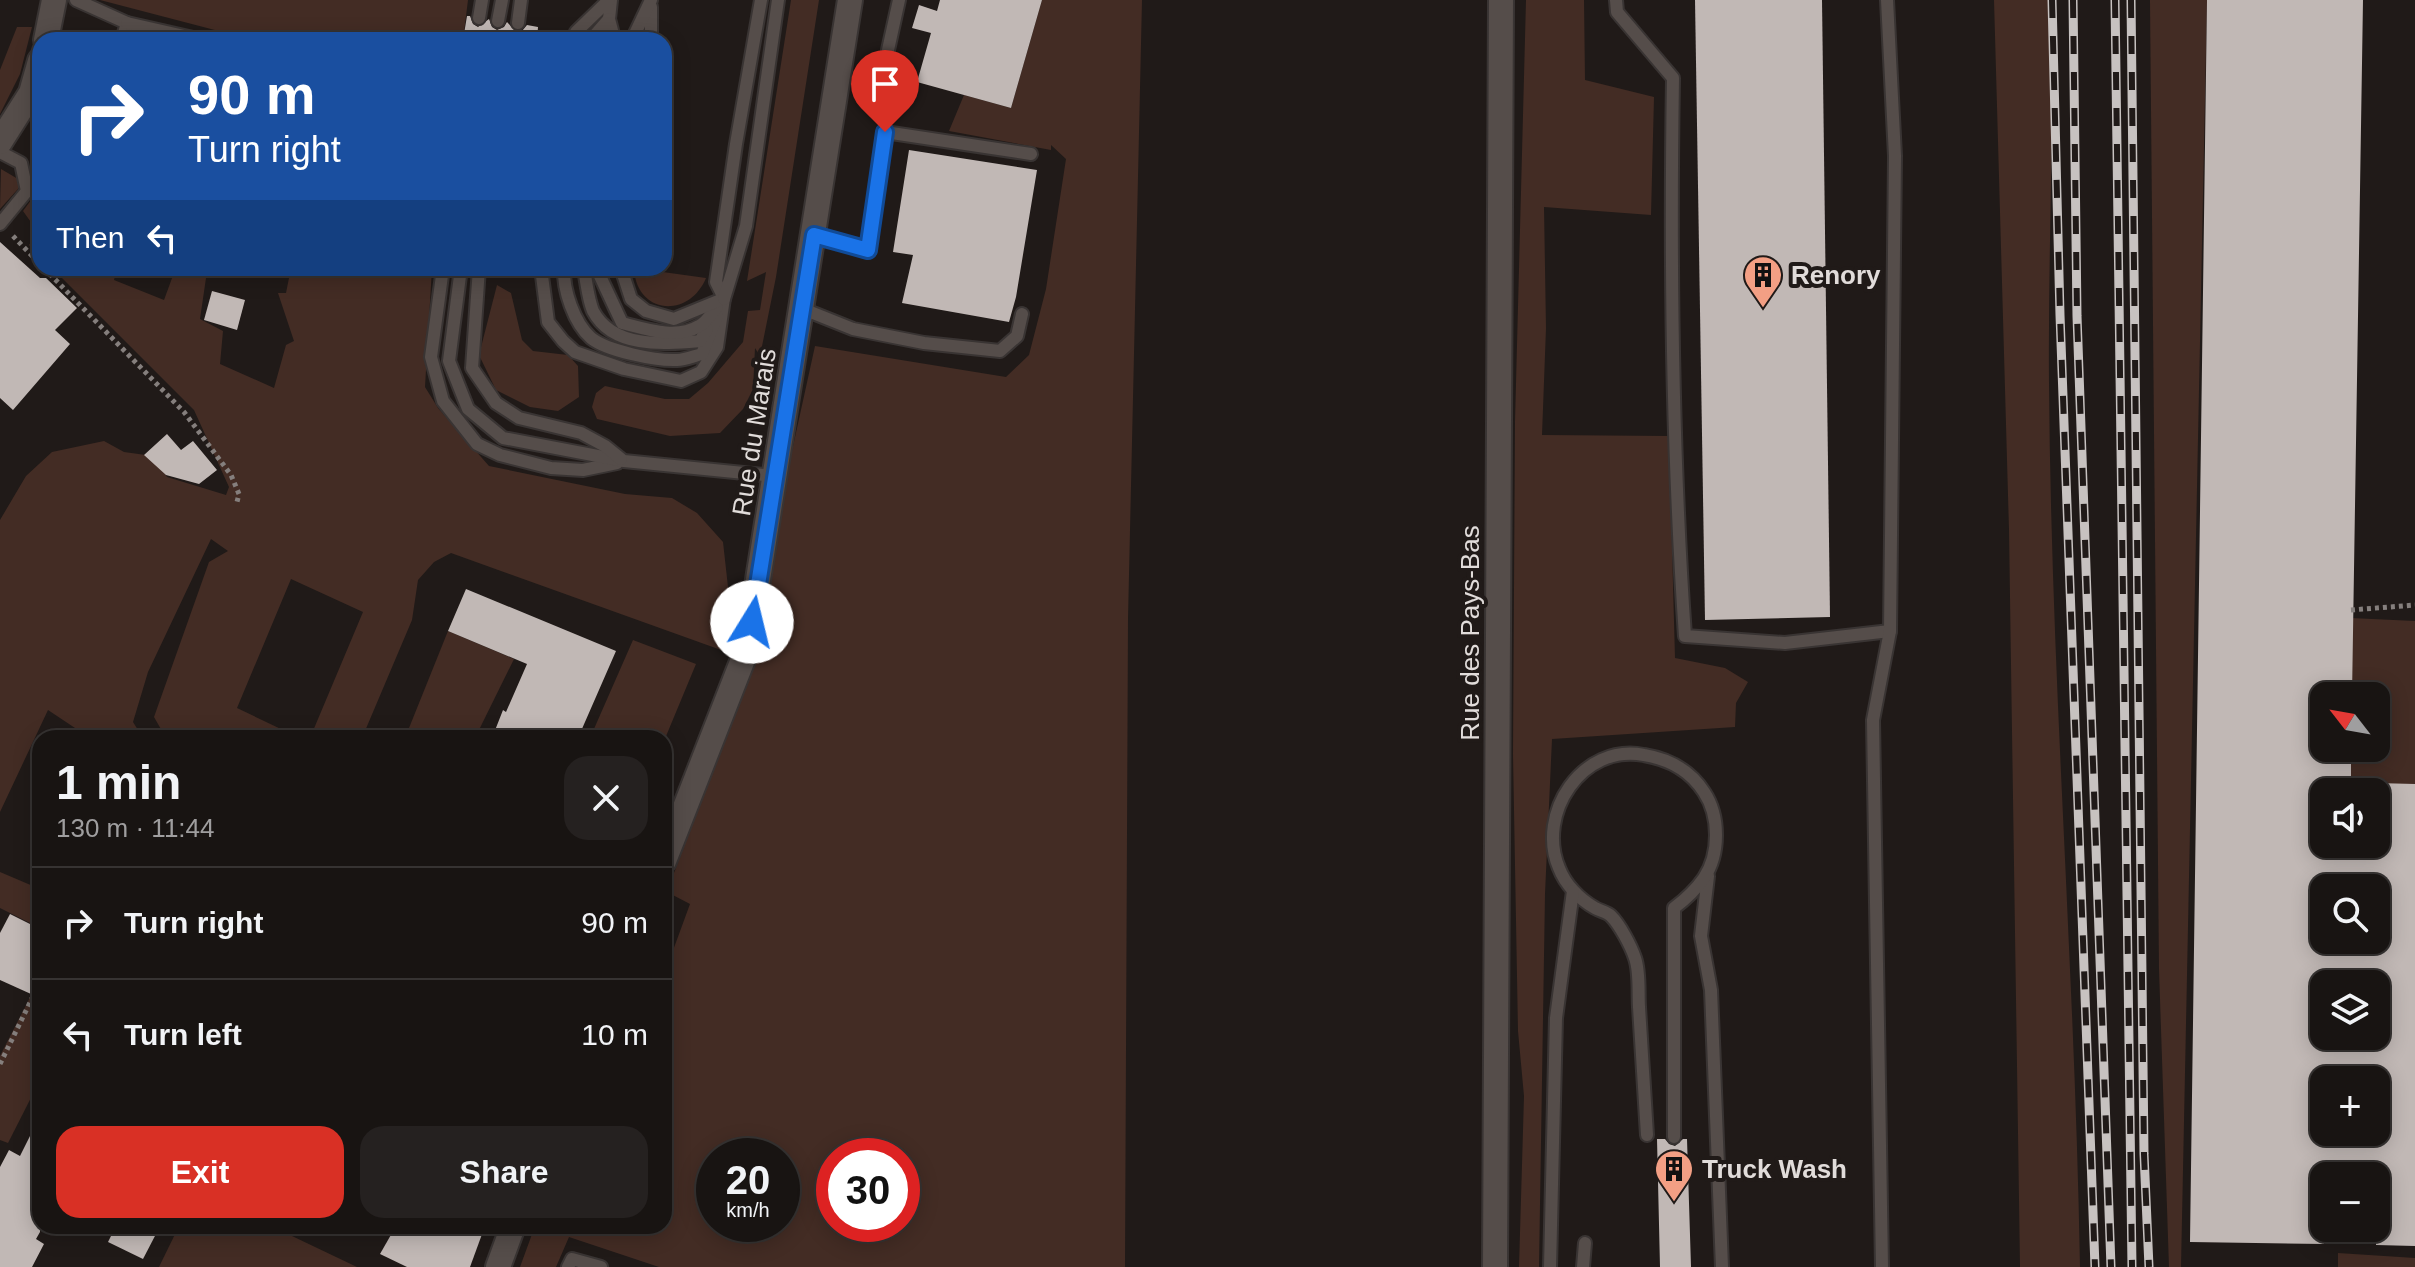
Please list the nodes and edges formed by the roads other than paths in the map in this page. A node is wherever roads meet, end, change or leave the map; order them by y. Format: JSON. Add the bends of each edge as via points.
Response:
{"nodes":[{"id":1,"x":54,"y":0,"type":"edge"},
{"id":2,"x":76,"y":0,"type":"edge"},
{"id":3,"x":482,"y":0,"type":"edge"},
{"id":4,"x":502,"y":0,"type":"edge"},
{"id":5,"x":521,"y":0,"type":"edge"},
{"id":6,"x":610,"y":0,"type":"edge"},
{"id":7,"x":761,"y":0,"type":"edge"},
{"id":8,"x":778,"y":0,"type":"edge"},
{"id":9,"x":850,"y":0,"type":"edge"},
{"id":10,"x":899,"y":0,"type":"edge"},
{"id":11,"x":1501,"y":0,"type":"edge"},
{"id":12,"x":1616,"y":0,"type":"edge"},
{"id":13,"x":1887,"y":0,"type":"edge"},
{"id":14,"x":651,"y":1,"type":"edge"},
{"id":15,"x":479,"y":18,"type":"dead end"},
{"id":16,"x":609,"y":19,"type":"junction"},
{"id":17,"x":498,"y":21,"type":"dead end"},
{"id":18,"x":127,"y":23,"type":"junction"},
{"id":19,"x":518,"y":23,"type":"dead end"},
{"id":20,"x":48,"y":32,"type":"edge"},
{"id":21,"x":124,"y":32,"type":"edge"},
{"id":22,"x":167,"y":32,"type":"edge"},
{"id":23,"x":576,"y":32,"type":"dead end"},
{"id":24,"x":598,"y":32,"type":"edge"},
{"id":25,"x":612,"y":32,"type":"edge"},
{"id":26,"x":636,"y":32,"type":"edge"},
{"id":27,"x":651,"y":32,"type":"edge"},
{"id":28,"x":32,"y":89,"type":"edge"},
{"id":29,"x":899,"y":91,"type":"dead end"},
{"id":30,"x":0,"y":142,"type":"edge"},
{"id":31,"x":0,"y":152,"type":"edge"},
{"id":32,"x":1031,"y":154,"type":"dead end"},
{"id":33,"x":0,"y":224,"type":"edge"},
{"id":34,"x":814,"y":235,"type":"junction"},
{"id":35,"x":442,"y":276,"type":"edge"},
{"id":36,"x":460,"y":276,"type":"edge"},
{"id":37,"x":478,"y":276,"type":"edge"},
{"id":38,"x":542,"y":276,"type":"edge"},
{"id":39,"x":564,"y":276,"type":"edge"},
{"id":40,"x":586,"y":276,"type":"edge"},
{"id":41,"x":600,"y":276,"type":"edge"},
{"id":42,"x":624,"y":276,"type":"edge"},
{"id":43,"x":724,"y":298,"type":"junction"},
{"id":44,"x":803,"y":309,"type":"junction"},
{"id":45,"x":1022,"y":314,"type":"dead end"},
{"id":46,"x":624,"y":461,"type":"junction"},
{"id":47,"x":774,"y":476,"type":"junction"},
{"id":48,"x":1890,"y":631,"type":"junction"},
{"id":49,"x":672,"y":841,"type":"edge"},
{"id":50,"x":1709,"y":871,"type":"junction"},
{"id":51,"x":1573,"y":891,"type":"junction"},
{"id":52,"x":1647,"y":1135,"type":"dead end"},
{"id":53,"x":1674,"y":1137,"type":"dead end"},
{"id":54,"x":510,"y":1234,"type":"edge"},
{"id":55,"x":1585,"y":1243,"type":"dead end"},
{"id":56,"x":498,"y":1267,"type":"edge"},
{"id":57,"x":568,"y":1267,"type":"edge"},
{"id":58,"x":601,"y":1267,"type":"edge"},
{"id":59,"x":1495,"y":1267,"type":"edge"},
{"id":60,"x":1550,"y":1267,"type":"edge"},
{"id":61,"x":1583,"y":1267,"type":"edge"},
{"id":62,"x":1722,"y":1267,"type":"edge"},
{"id":63,"x":1882,"y":1267,"type":"edge"}],
"edges":[{"from":1,"to":20,"type":"street"},
{"from":2,"to":18,"type":"lane"},
{"from":3,"to":15,"type":"lane"},
{"from":4,"to":17,"type":"lane"},
{"from":5,"to":19,"type":"lane"},
{"from":6,"to":16,"type":"lane"},
{"from":6,"to":23,"type":"lane"},
{"from":7,"to":43,"type":"lane","via":[[716,282]]},
{"from":8,"to":43,"type":"lane","via":[[746,226]]},
{"from":9,"to":34,"type":"street","name":"Rue du Marais"},
{"from":10,"to":29,"type":"lane","via":[[888,50],[889,66],[902,81]]},
{"from":11,"to":59,"type":"street","name":"Rue des Pays-Bas"},
{"from":12,"to":48,"type":"lane","via":[[1617,12],[1673,78],[1671,254],[1685,636],[1785,643]]},
{"from":13,"to":48,"type":"lane","via":[[1895,156]]},
{"from":14,"to":26,"type":"lane"},
{"from":14,"to":27,"type":"lane"},
{"from":16,"to":24,"type":"lane"},
{"from":16,"to":25,"type":"lane"},
{"from":18,"to":21,"type":"lane"},
{"from":18,"to":22,"type":"lane"},
{"from":28,"to":30,"type":"street"},
{"from":31,"to":33,"type":"lane","via":[[21,163],[27,191]]},
{"from":32,"to":34,"type":"lane","via":[[885,132],[868,250]]},
{"from":34,"to":44,"type":"street","name":"Rue du Marais"},
{"from":35,"to":46,"type":"lane","via":[[431,357],[443,401],[477,444],[551,468],[583,470]]},
{"from":36,"to":46,"type":"lane","via":[[449,361],[468,409],[503,438]]},
{"from":37,"to":46,"type":"lane","via":[[472,368],[496,403],[519,418],[581,433]]},
{"from":38,"to":43,"type":"lane","via":[[548,322],[575,352],[681,381],[701,372],[717,347]]},
{"from":39,"to":43,"type":"lane","via":[[579,324],[593,340],[656,359],[702,354]]},
{"from":40,"to":43,"type":"lane","via":[[593,310],[612,332],[644,343],[700,341]]},
{"from":41,"to":43,"type":"lane","via":[[622,323],[655,331],[677,333],[700,326]]},
{"from":42,"to":43,"type":"lane","via":[[631,299],[646,311],[674,319]]},
{"from":44,"to":45,"type":"lane","via":[[853,329],[1000,351],[1017,336]]},
{"from":44,"to":47,"type":"street","name":"Rue du Marais"},
{"from":46,"to":47,"type":"lane"},
{"from":47,"to":49,"type":"street","name":"Rue du Marais","via":[[747,649]]},
{"from":48,"to":63,"type":"lane","via":[[1873,720]]},
{"from":50,"to":51,"type":"lane","via":[[1716,845],[1715,818],[1704,792],[1663,758],[1636,753],[1609,757],[1585,770],[1566,790],[1555,815],[1552,842]]},
{"from":50,"to":53,"type":"lane","via":[[1674,908]]},
{"from":50,"to":62,"type":"lane","via":[[1701,936],[1711,990]]},
{"from":51,"to":52,"type":"lane","via":[[1610,915],[1636,959]]},
{"from":51,"to":60,"type":"lane","via":[[1556,1018]]},
{"from":54,"to":56,"type":"street"},
{"from":55,"to":61,"type":"lane"},
{"from":57,"to":58,"type":"lane","via":[[572,1259]]}]}
